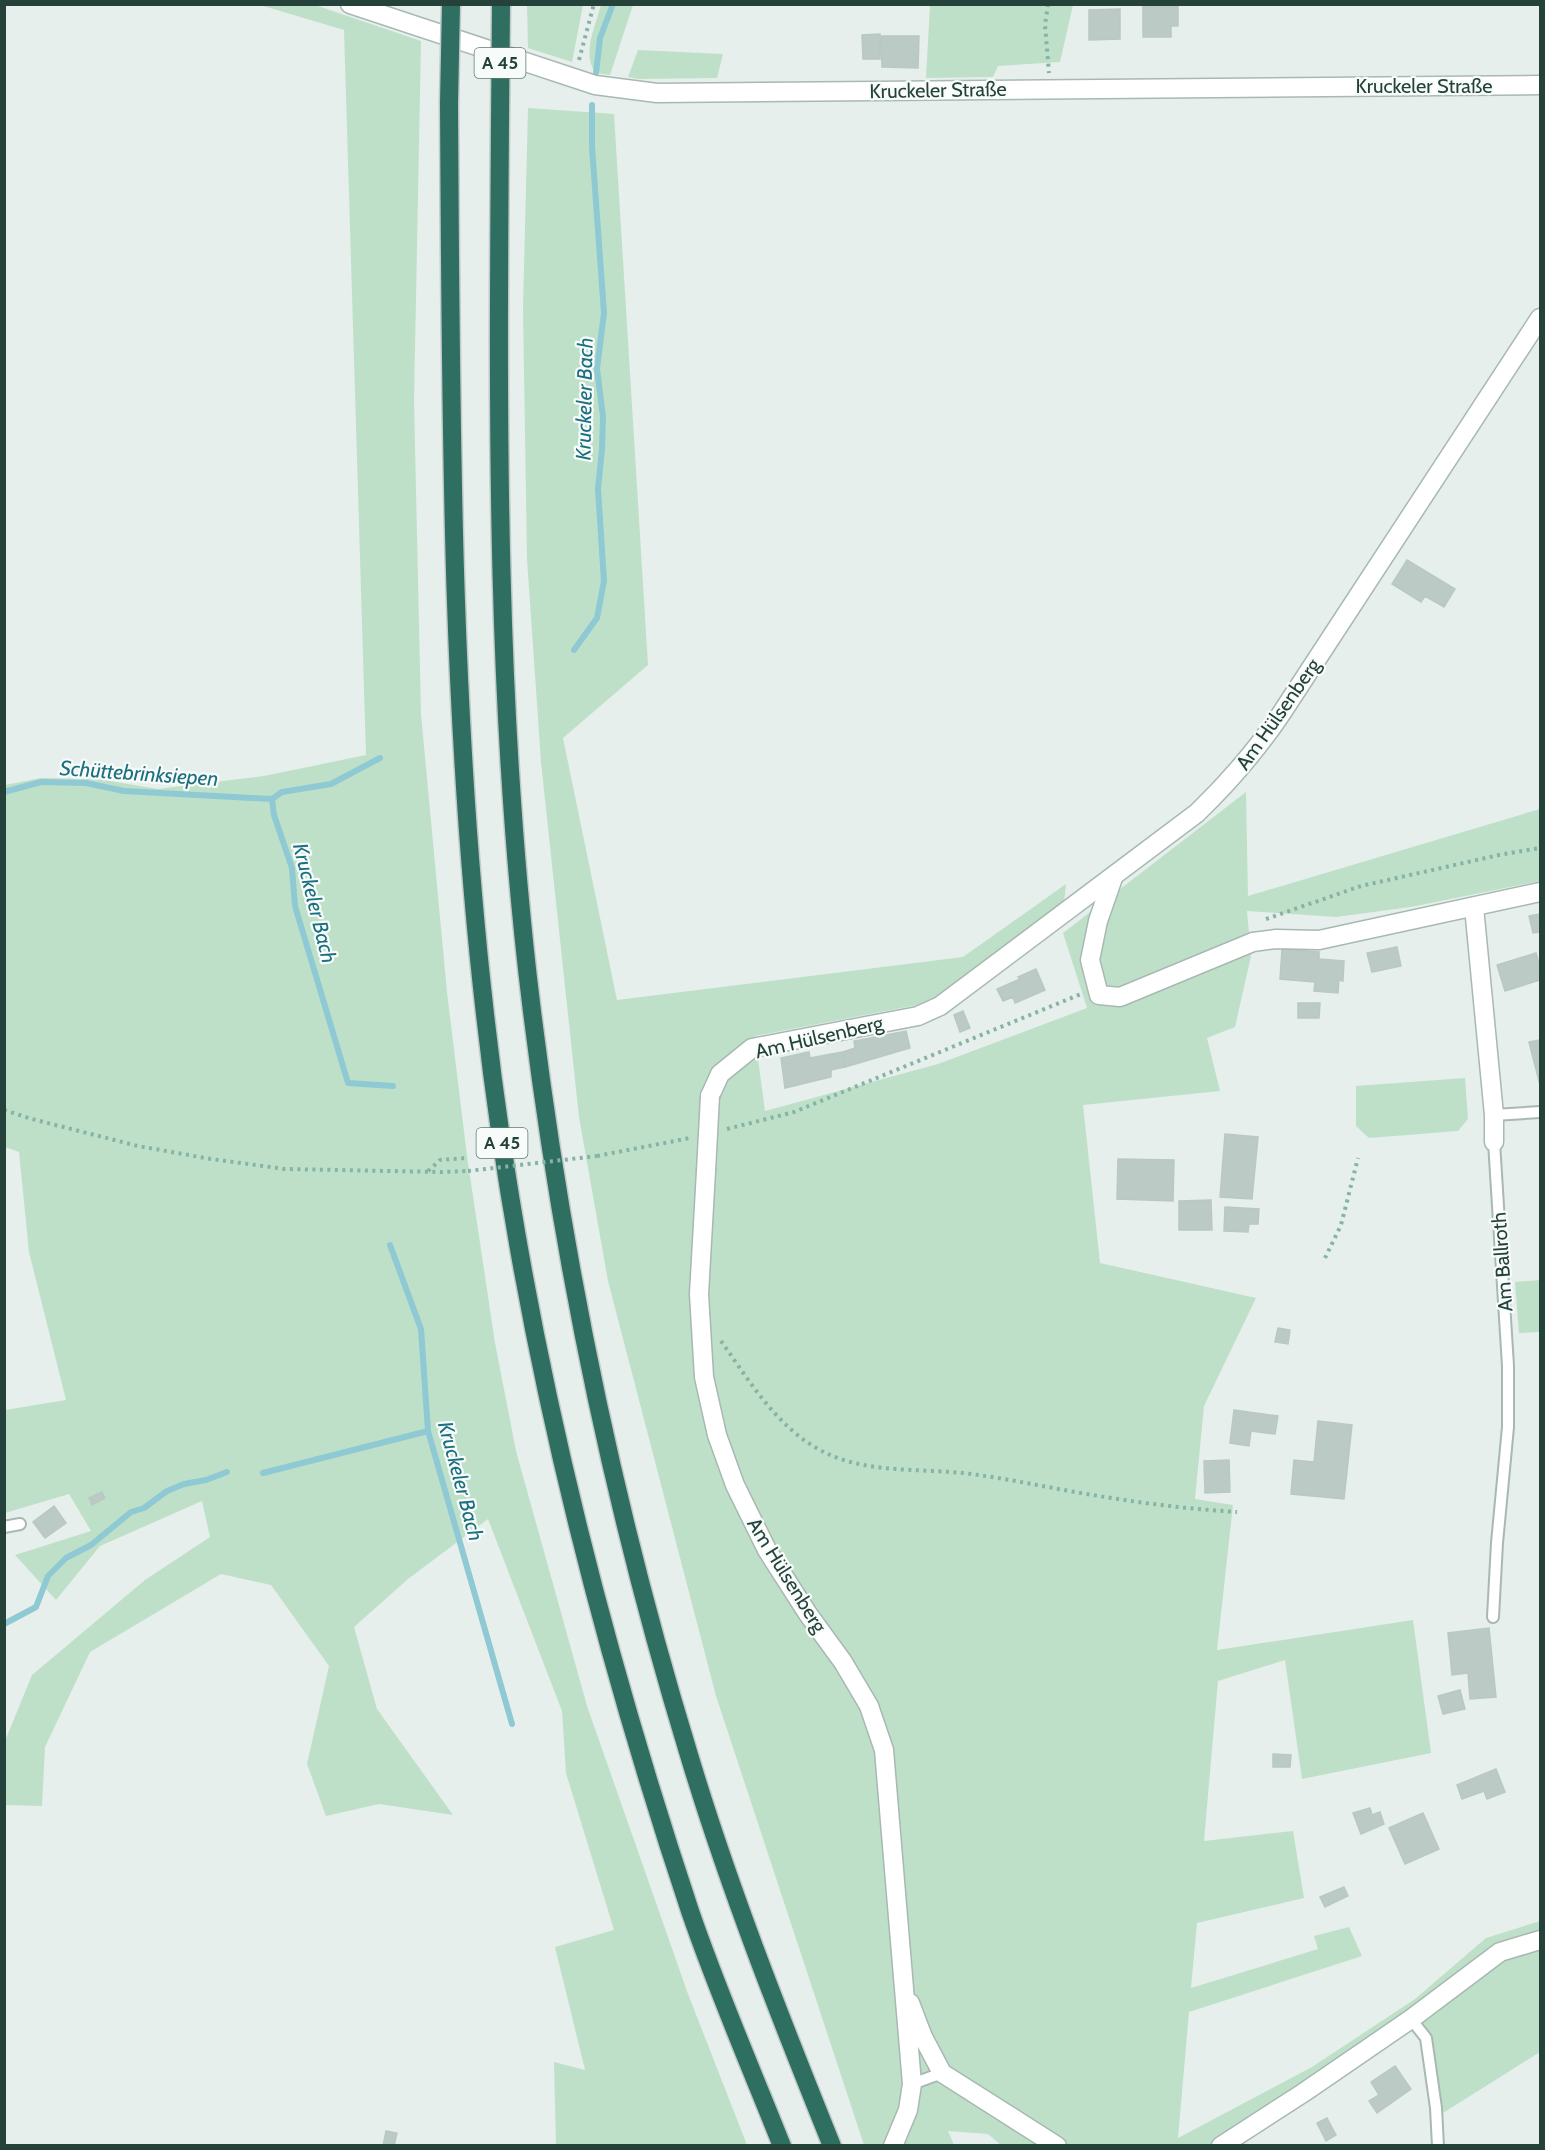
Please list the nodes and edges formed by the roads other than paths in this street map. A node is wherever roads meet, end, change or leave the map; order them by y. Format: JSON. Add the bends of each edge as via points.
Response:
{"nodes":[{"id":1,"x":350,"y":4,"type":"edge"},
{"id":2,"x":451,"y":4,"type":"edge"},
{"id":3,"x":501,"y":4,"type":"edge"},
{"id":4,"x":1540,"y":85,"type":"edge"},
{"id":5,"x":1540,"y":318,"type":"edge"},
{"id":6,"x":1114,"y":875,"type":"junction"},
{"id":7,"x":1540,"y":892,"type":"edge"},
{"id":8,"x":1474,"y":907,"type":"junction"},
{"id":9,"x":1540,"y":1112,"type":"edge"},
{"id":10,"x":1494,"y":1115,"type":"junction"},
{"id":11,"x":1494,"y":1142,"type":"joint"},
{"id":12,"x":20,"y":1524,"type":"dead end"},
{"id":13,"x":4,"y":1527,"type":"edge"},
{"id":14,"x":1493,"y":1617,"type":"dead end"},
{"id":15,"x":1540,"y":1940,"type":"edge"},
{"id":16,"x":903,"y":1984,"type":"junction"},
{"id":17,"x":1411,"y":2019,"type":"junction"},
{"id":18,"x":942,"y":2073,"type":"junction"},
{"id":19,"x":912,"y":2084,"type":"junction"},
{"id":20,"x":782,"y":2145,"type":"edge"},
{"id":21,"x":831,"y":2145,"type":"edge"},
{"id":22,"x":893,"y":2145,"type":"edge"},
{"id":23,"x":1058,"y":2145,"type":"edge"},
{"id":24,"x":1221,"y":2145,"type":"edge"},
{"id":25,"x":1438,"y":2145,"type":"edge"}],
"edges":[{"from":1,"to":4,"type":"street","name":"Kruckeler Straße","via":[[595,85],[657,93]]},
{"from":2,"to":20,"type":"highway","number":"A 45","bridge":true,"via":[[451,423],[456,626],[485,1014],[503,1152],[549,1396],[615,1667],[692,1917]]},
{"from":3,"to":21,"type":"highway","number":"A 45","bridge":true,"via":[[501,583],[518,873],[549,1137],[588,1358],[652,1625],[689,1756],[735,1893]]},
{"from":5,"to":6,"type":"street","name":"Am Hülsenberg","via":[[1257,750],[1197,813]]},
{"from":6,"to":8,"type":"street","via":[[1090,960],[1099,995],[1120,997],[1253,942],[1319,940]]},
{"from":6,"to":16,"type":"street","name":"Am Hülsenberg","bridge":true,"via":[[940,1006],[918,1016],[752,1048],[720,1074],[710,1096],[699,1294],[704,1377],[717,1435],[735,1485],[767,1550],[869,1706],[884,1750]]},
{"from":7,"to":8,"type":"street"},
{"from":8,"to":10,"type":"street","name":"Am Ballroth"},
{"from":9,"to":10,"type":"lane"},
{"from":10,"to":11,"type":"street","name":"Am Ballroth"},
{"from":11,"to":14,"type":"lane","name":"Am Ballroth","via":[[1508,1427]]},
{"from":12,"to":13,"type":"lane"},
{"from":15,"to":17,"type":"street","via":[[1500,1952]]},
{"from":16,"to":18,"type":"street"},
{"from":16,"to":19,"type":"street","name":"Am Hülsenberg"},
{"from":17,"to":24,"type":"street"},
{"from":17,"to":25,"type":"lane","via":[[1426,2038]]},
{"from":18,"to":19,"type":"lane"},
{"from":18,"to":23,"type":"street"},
{"from":19,"to":22,"type":"street","name":"Am Hülsenberg","via":[[908,2110]]}]}
